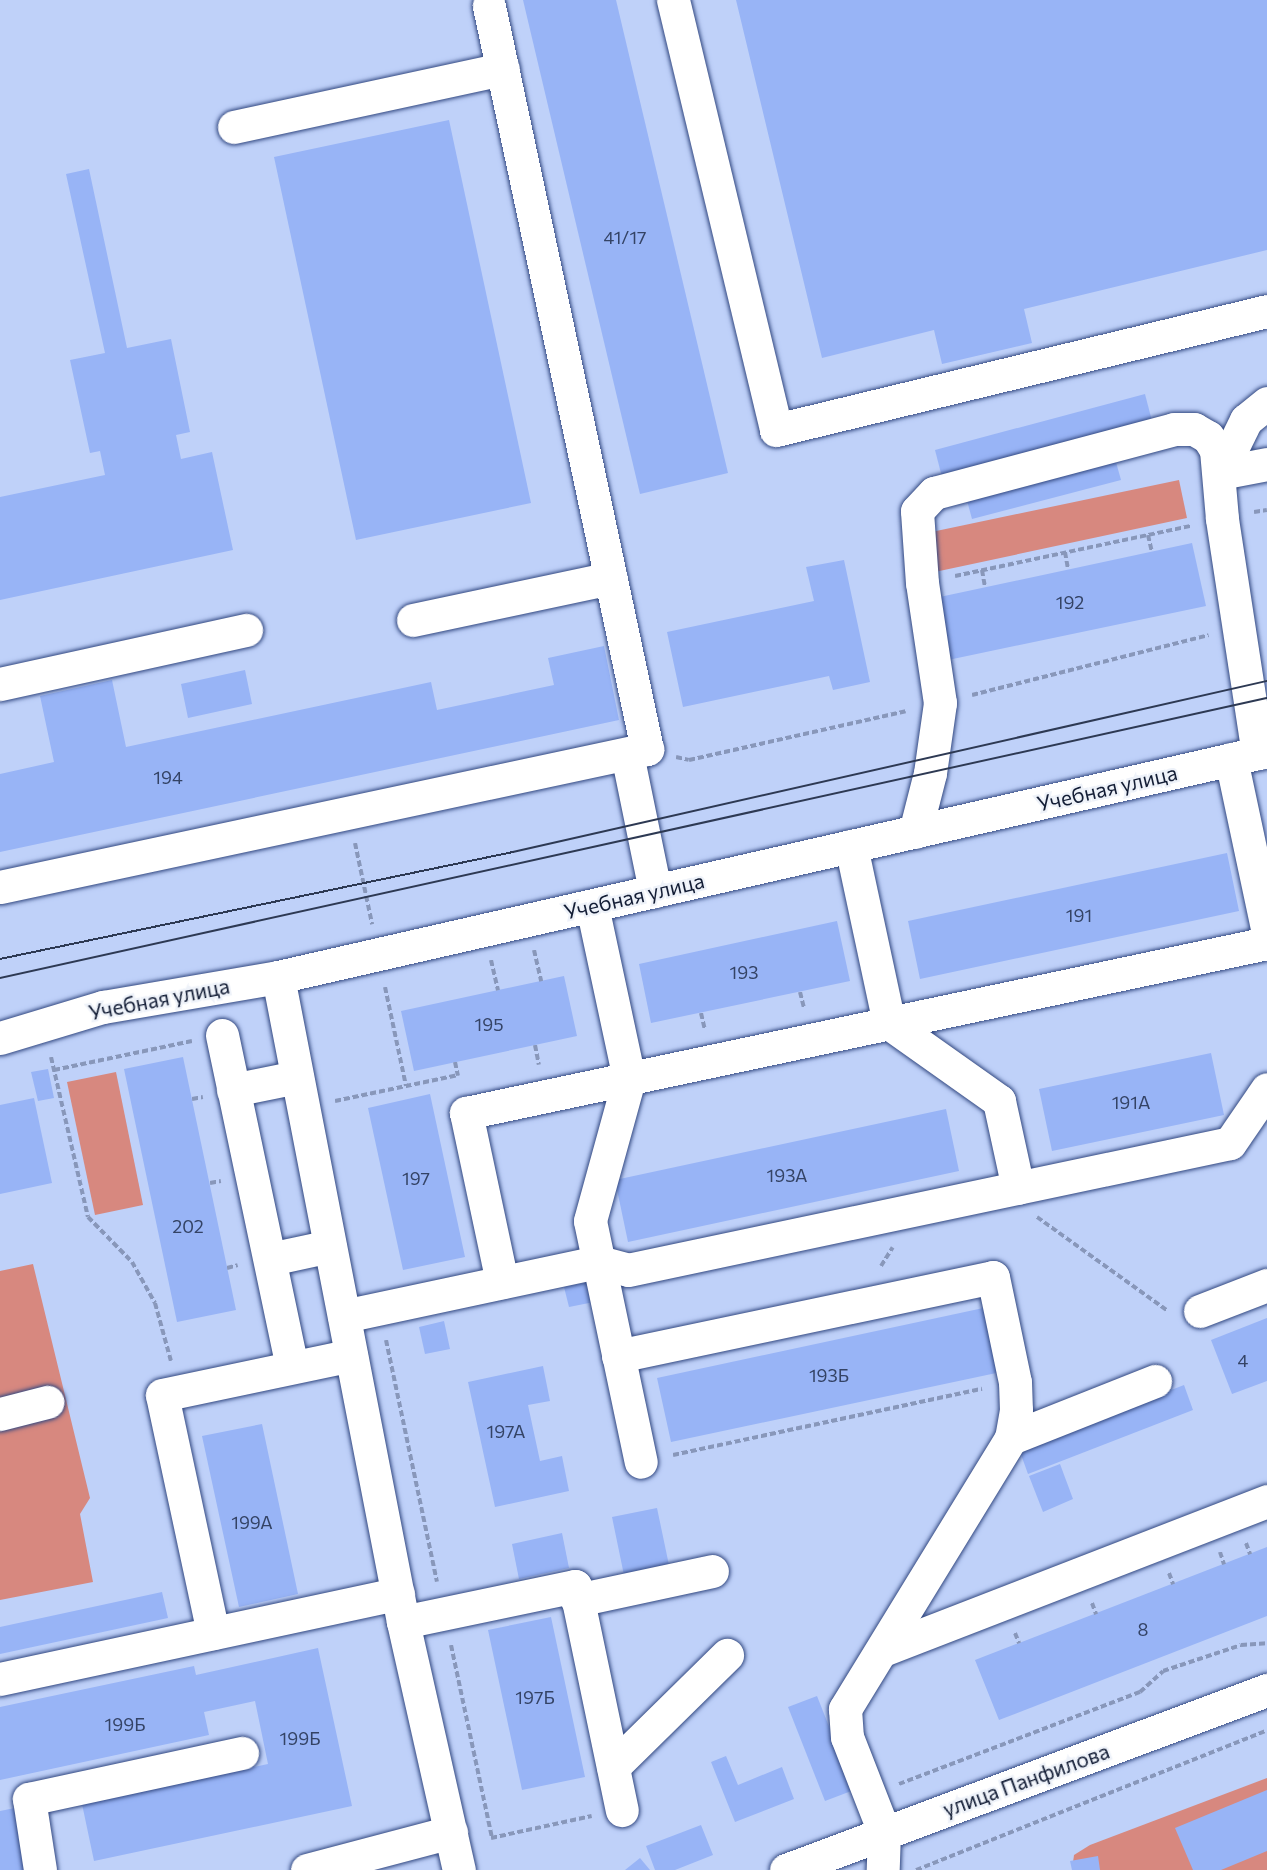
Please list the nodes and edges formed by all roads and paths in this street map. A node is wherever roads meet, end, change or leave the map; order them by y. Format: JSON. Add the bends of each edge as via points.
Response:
{"nodes":[{"id":1,"x":673,"y":0,"type":"edge"},
{"id":2,"x":489,"y":6,"type":"dead end"},
{"id":3,"x":502,"y":69,"type":"junction"},
{"id":4,"x":234,"y":127,"type":"dead end"},
{"id":5,"x":1267,"y":311,"type":"edge"},
{"id":6,"x":1260,"y":413,"type":"edge"},
{"id":7,"x":1267,"y":464,"type":"edge"},
{"id":8,"x":1220,"y":473,"type":"junction"},
{"id":9,"x":1222,"y":519,"type":"junction"},
{"id":10,"x":1148,"y":535,"type":"junction"},
{"id":11,"x":1065,"y":552,"type":"junction"},
{"id":12,"x":1152,"y":552,"type":"dead end"},
{"id":13,"x":1068,"y":569,"type":"dead end"},
{"id":14,"x":982,"y":570,"type":"junction"},
{"id":15,"x":611,"y":578,"type":"junction"},
{"id":16,"x":922,"y":583,"type":"junction"},
{"id":17,"x":985,"y":587,"type":"dead end"},
{"id":18,"x":413,"y":620,"type":"dead end"},
{"id":19,"x":1239,"y":628,"type":"junction"},
{"id":20,"x":246,"y":630,"type":"dead end"},
{"id":21,"x":1257,"y":670,"type":"edge"},
{"id":22,"x":0,"y":684,"type":"edge"},
{"id":23,"x":940,"y":703,"type":"junction"},
{"id":24,"x":637,"y":752,"type":"junction"},
{"id":25,"x":1252,"y":754,"type":"edge"},
{"id":26,"x":915,"y":832,"type":"junction"},
{"id":27,"x":851,"y":846,"type":"junction"},
{"id":28,"x":0,"y":887,"type":"edge"},
{"id":29,"x":655,"y":891,"type":"junction"},
{"id":30,"x":592,"y":906,"type":"junction"},
{"id":31,"x":1267,"y":928,"type":"edge"},
{"id":32,"x":1267,"y":943,"type":"edge"},
{"id":33,"x":537,"y":962,"type":"dead end"},
{"id":34,"x":494,"y":971,"type":"dead end"},
{"id":35,"x":278,"y":977,"type":"junction"},
{"id":36,"x":541,"y":981,"type":"dead end"},
{"id":37,"x":498,"y":990,"type":"dead end"},
{"id":38,"x":889,"y":1023,"type":"junction"},
{"id":39,"x":43,"y":1024,"type":"junction"},
{"id":40,"x":222,"y":1035,"type":"joint"},
{"id":41,"x":0,"y":1038,"type":"edge"},
{"id":42,"x":54,"y":1070,"type":"junction"},
{"id":43,"x":458,"y":1075,"type":"dead end"},
{"id":44,"x":297,"y":1077,"type":"junction"},
{"id":45,"x":629,"y":1079,"type":"junction"},
{"id":46,"x":1267,"y":1089,"type":"edge"},
{"id":47,"x":233,"y":1090,"type":"junction"},
{"id":48,"x":334,"y":1101,"type":"dead end"},
{"id":49,"x":1018,"y":1188,"type":"junction"},
{"id":50,"x":916,"y":1209,"type":"junction"},
{"id":51,"x":330,"y":1246,"type":"junction"},
{"id":52,"x":270,"y":1259,"type":"junction"},
{"id":53,"x":599,"y":1262,"type":"junction"},
{"id":54,"x":502,"y":1282,"type":"junction"},
{"id":55,"x":1267,"y":1285,"type":"edge"},
{"id":56,"x":857,"y":1306,"type":"junction"},
{"id":57,"x":379,"y":1308,"type":"junction"},
{"id":58,"x":1200,"y":1311,"type":"joint"},
{"id":59,"x":344,"y":1316,"type":"junction"},
{"id":60,"x":351,"y":1355,"type":"junction"},
{"id":61,"x":618,"y":1356,"type":"junction"},
{"id":62,"x":292,"y":1367,"type":"junction"},
{"id":63,"x":1015,"y":1382,"type":"junction"},
{"id":64,"x":1155,"y":1382,"type":"dead end"},
{"id":65,"x":179,"y":1391,"type":"junction"},
{"id":66,"x":47,"y":1402,"type":"dead end"},
{"id":67,"x":0,"y":1414,"type":"edge"},
{"id":68,"x":1011,"y":1438,"type":"junction"},
{"id":69,"x":641,"y":1462,"type":"joint"},
{"id":70,"x":1267,"y":1501,"type":"edge"},
{"id":71,"x":712,"y":1571,"type":"dead end"},
{"id":72,"x":578,"y":1599,"type":"junction"},
{"id":73,"x":400,"y":1608,"type":"junction"},
{"id":74,"x":444,"y":1614,"type":"junction"},
{"id":75,"x":213,"y":1633,"type":"junction"},
{"id":76,"x":1267,"y":1643,"type":"edge"},
{"id":77,"x":884,"y":1650,"type":"junction"},
{"id":78,"x":727,"y":1655,"type":"dead end"},
{"id":79,"x":0,"y":1679,"type":"edge"},
{"id":80,"x":1267,"y":1690,"type":"edge"},
{"id":81,"x":1267,"y":1730,"type":"edge"},
{"id":82,"x":242,"y":1753,"type":"dead end"},
{"id":83,"x":613,"y":1767,"type":"junction"},
{"id":84,"x":869,"y":1794,"type":"junction"},
{"id":85,"x":622,"y":1810,"type":"joint"},
{"id":86,"x":884,"y":1832,"type":"junction"},
{"id":87,"x":492,"y":1838,"type":"junction"},
{"id":88,"x":454,"y":1849,"type":"edge"},
{"id":89,"x":40,"y":1870,"type":"edge"},
{"id":90,"x":307,"y":1870,"type":"edge"},
{"id":91,"x":786,"y":1870,"type":"edge"},
{"id":92,"x":883,"y":1870,"type":"edge"},
{"id":93,"x":916,"y":1870,"type":"edge"}],
"edges":[{"from":1,"to":5,"type":"street","via":[[776,429]]},
{"from":2,"to":3,"type":"street"},
{"from":3,"to":4,"type":"street"},
{"from":3,"to":15,"type":"street"},
{"from":6,"to":8,"type":"street"},
{"from":7,"to":8,"type":"street"},
{"from":8,"to":9,"type":"street"},
{"from":8,"to":16,"type":"street","via":[[1216,450],[1208,437],[1194,429],[1174,429],[934,494],[917,511]]},
{"from":9,"to":10,"type":"path"},
{"from":9,"to":19,"type":"street"},
{"from":10,"to":11,"type":"path"},
{"from":10,"to":12,"type":"path"},
{"from":11,"to":13,"type":"path"},
{"from":11,"to":14,"type":"path"},
{"from":14,"to":16,"type":"path"},
{"from":14,"to":17,"type":"path"},
{"from":15,"to":18,"type":"street"},
{"from":15,"to":24,"type":"street"},
{"from":16,"to":23,"type":"street"},
{"from":19,"to":21,"type":"street"},
{"from":19,"to":23,"type":"path"},
{"from":20,"to":22,"type":"street"},
{"from":21,"to":25,"type":"street"},
{"from":23,"to":24,"type":"path","via":[[689,760]]},
{"from":23,"to":26,"type":"street","via":[[930,773]]},
{"from":24,"to":28,"type":"street"},
{"from":24,"to":29,"type":"street"},
{"from":25,"to":26,"type":"street","name":"Учебная улица"},
{"from":25,"to":31,"type":"street"},
{"from":26,"to":27,"type":"street","name":"Учебная улица"},
{"from":27,"to":29,"type":"street","name":"Учебная улица"},
{"from":27,"to":38,"type":"street"},
{"from":29,"to":30,"type":"street","name":"Учебная улица"},
{"from":30,"to":35,"type":"street","name":"Учебная улица"},
{"from":30,"to":45,"type":"street"},
{"from":32,"to":38,"type":"street"},
{"from":33,"to":36,"type":"path"},
{"from":34,"to":37,"type":"path"},
{"from":35,"to":39,"type":"street","name":"Учебная улица","via":[[103,1007]]},
{"from":35,"to":44,"type":"street"},
{"from":38,"to":45,"type":"street"},
{"from":38,"to":49,"type":"street","via":[[999,1101]]},
{"from":39,"to":41,"type":"street","name":"Учебная улица"},
{"from":39,"to":42,"type":"path"},
{"from":40,"to":42,"type":"path"},
{"from":40,"to":47,"type":"street"},
{"from":42,"to":65,"type":"path","via":[[88,1217],[132,1262],[155,1303]]},
{"from":43,"to":48,"type":"path"},
{"from":44,"to":47,"type":"street"},
{"from":44,"to":51,"type":"street"},
{"from":45,"to":53,"type":"street","via":[[590,1221]]},
{"from":45,"to":54,"type":"street","via":[[466,1113]]},
{"from":46,"to":49,"type":"street","via":[[1230,1143]]},
{"from":47,"to":52,"type":"street"},
{"from":49,"to":50,"type":"street"},
{"from":49,"to":58,"type":"path","via":[[1028,1211],[1173,1314]]},
{"from":50,"to":53,"type":"street","via":[[628,1270]]},
{"from":50,"to":56,"type":"path"},
{"from":51,"to":52,"type":"street"},
{"from":51,"to":59,"type":"street"},
{"from":52,"to":62,"type":"street"},
{"from":53,"to":54,"type":"street"},
{"from":53,"to":61,"type":"street"},
{"from":54,"to":57,"type":"street"},
{"from":55,"to":58,"type":"street"},
{"from":56,"to":61,"type":"street"},
{"from":56,"to":63,"type":"street","via":[[993,1277]]},
{"from":57,"to":59,"type":"street"},
{"from":57,"to":74,"type":"path"},
{"from":59,"to":60,"type":"street"},
{"from":60,"to":62,"type":"street"},
{"from":60,"to":73,"type":"street"},
{"from":61,"to":69,"type":"street"},
{"from":62,"to":65,"type":"street"},
{"from":63,"to":68,"type":"street"},
{"from":63,"to":69,"type":"path"},
{"from":64,"to":68,"type":"street"},
{"from":65,"to":75,"type":"street","via":[[162,1395]]},
{"from":66,"to":67,"type":"street"},
{"from":68,"to":77,"type":"street"},
{"from":70,"to":77,"type":"street"},
{"from":71,"to":72,"type":"street"},
{"from":72,"to":74,"type":"street","via":[[575,1586]]},
{"from":72,"to":83,"type":"street"},
{"from":73,"to":74,"type":"street"},
{"from":73,"to":75,"type":"street"},
{"from":73,"to":88,"type":"street"},
{"from":74,"to":87,"type":"path"},
{"from":75,"to":79,"type":"street"},
{"from":76,"to":84,"type":"path","via":[[1240,1645],[1163,1671],[1140,1692]]},
{"from":77,"to":84,"type":"street","via":[[857,1684],[845,1709],[847,1737]]},
{"from":78,"to":83,"type":"street"},
{"from":80,"to":86,"type":"street","name":"улица Панфилова"},
{"from":81,"to":93,"type":"path"},
{"from":82,"to":89,"type":"street","via":[[29,1799]]},
{"from":83,"to":85,"type":"street"},
{"from":84,"to":86,"type":"street"},
{"from":85,"to":87,"type":"path"},
{"from":86,"to":91,"type":"street","name":"улица Панфилова"},
{"from":86,"to":92,"type":"street"},
{"from":87,"to":88,"type":"path"},
{"from":88,"to":90,"type":"street"}]}
